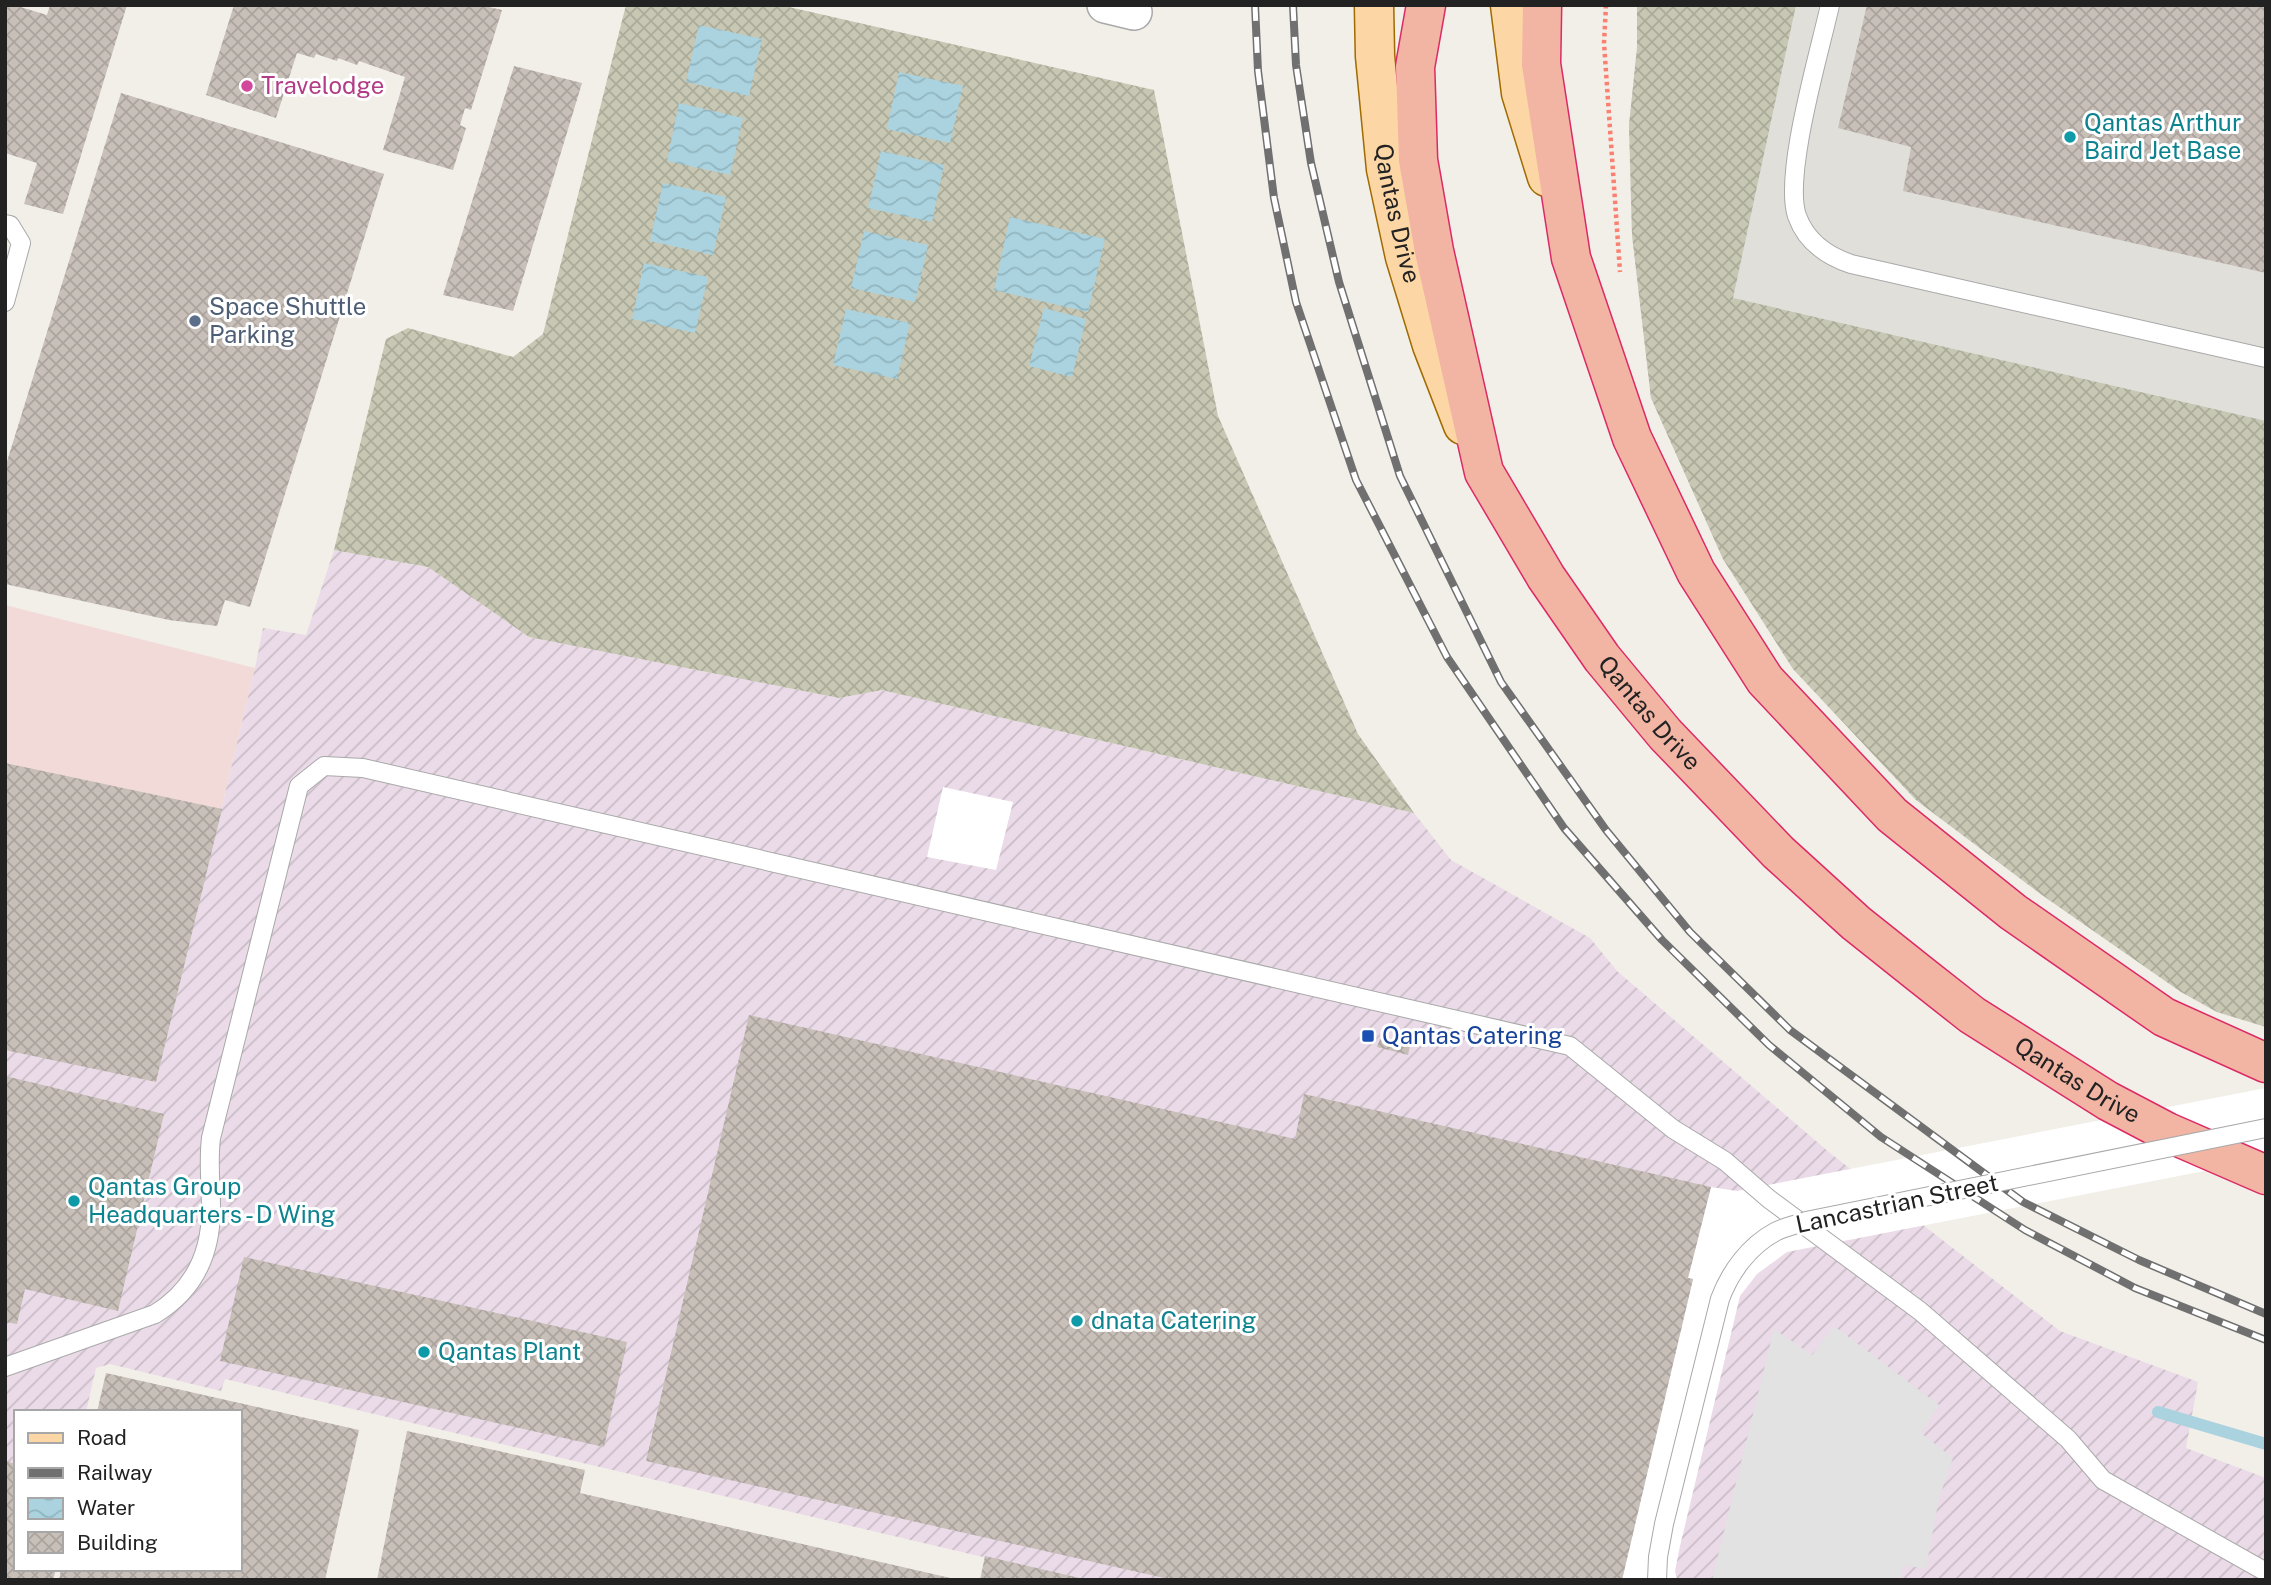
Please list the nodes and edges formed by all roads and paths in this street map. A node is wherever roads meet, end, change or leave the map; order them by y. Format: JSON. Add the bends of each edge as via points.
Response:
{"nodes":[{"id":1,"x":1374,"y":5,"type":"edge"},
{"id":2,"x":1426,"y":5,"type":"edge"},
{"id":3,"x":1510,"y":5,"type":"edge"},
{"id":4,"x":1542,"y":5,"type":"edge"},
{"id":5,"x":1605,"y":5,"type":"edge"},
{"id":6,"x":1830,"y":5,"type":"edge"},
{"id":7,"x":5,"y":224,"type":"edge"},
{"id":8,"x":1571,"y":258,"type":"junction"},
{"id":9,"x":1621,"y":280,"type":"dead end"},
{"id":10,"x":5,"y":302,"type":"edge"},
{"id":11,"x":2266,"y":358,"type":"edge"},
{"id":12,"x":1484,"y":472,"type":"junction"},
{"id":13,"x":2266,"y":1063,"type":"edge"},
{"id":14,"x":2266,"y":1128,"type":"edge"},
{"id":15,"x":2266,"y":1175,"type":"edge"},
{"id":16,"x":5,"y":1367,"type":"edge"},
{"id":17,"x":2266,"y":1572,"type":"edge"},
{"id":18,"x":1657,"y":1580,"type":"edge"}],
"edges":[{"from":1,"to":12,"type":"main road","name":"Qantas Drive","via":[[1386,169],[1405,257],[1440,368]]},
{"from":2,"to":12,"type":"highway","via":[[1415,67],[1418,160]]},
{"from":3,"to":8,"type":"main road","via":[[1521,93]]},
{"from":4,"to":8,"type":"highway","via":[[1541,64]]},
{"from":5,"to":9,"type":"path"},
{"from":6,"to":11,"type":"lane","via":[[1799,139],[1794,189],[1796,214],[1817,246],[1851,264]]},
{"from":7,"to":10,"type":"lane","via":[[21,243]]},
{"from":8,"to":13,"type":"highway","via":[[1632,438],[1696,572],[1765,680],[1892,814],[2013,912],[2164,1017]]},
{"from":12,"to":15,"type":"highway","name":"Qantas Drive","via":[[1602,658],[1665,734],[1769,843],[1846,914],[1972,1014],[2108,1101]]},
{"from":14,"to":18,"type":"lane","name":"Lancastrian Street","bridge":true,"via":[[1806,1221],[1759,1243],[1735,1269],[1720,1299],[1664,1524]]},
{"from":16,"to":17,"type":"lane","via":[[155,1314],[191,1283],[210,1230],[211,1138],[299,786],[324,766],[363,768],[1570,1046],[1673,1129],[1725,1161],[1920,1311],[2068,1439],[2104,1480]]}]}
